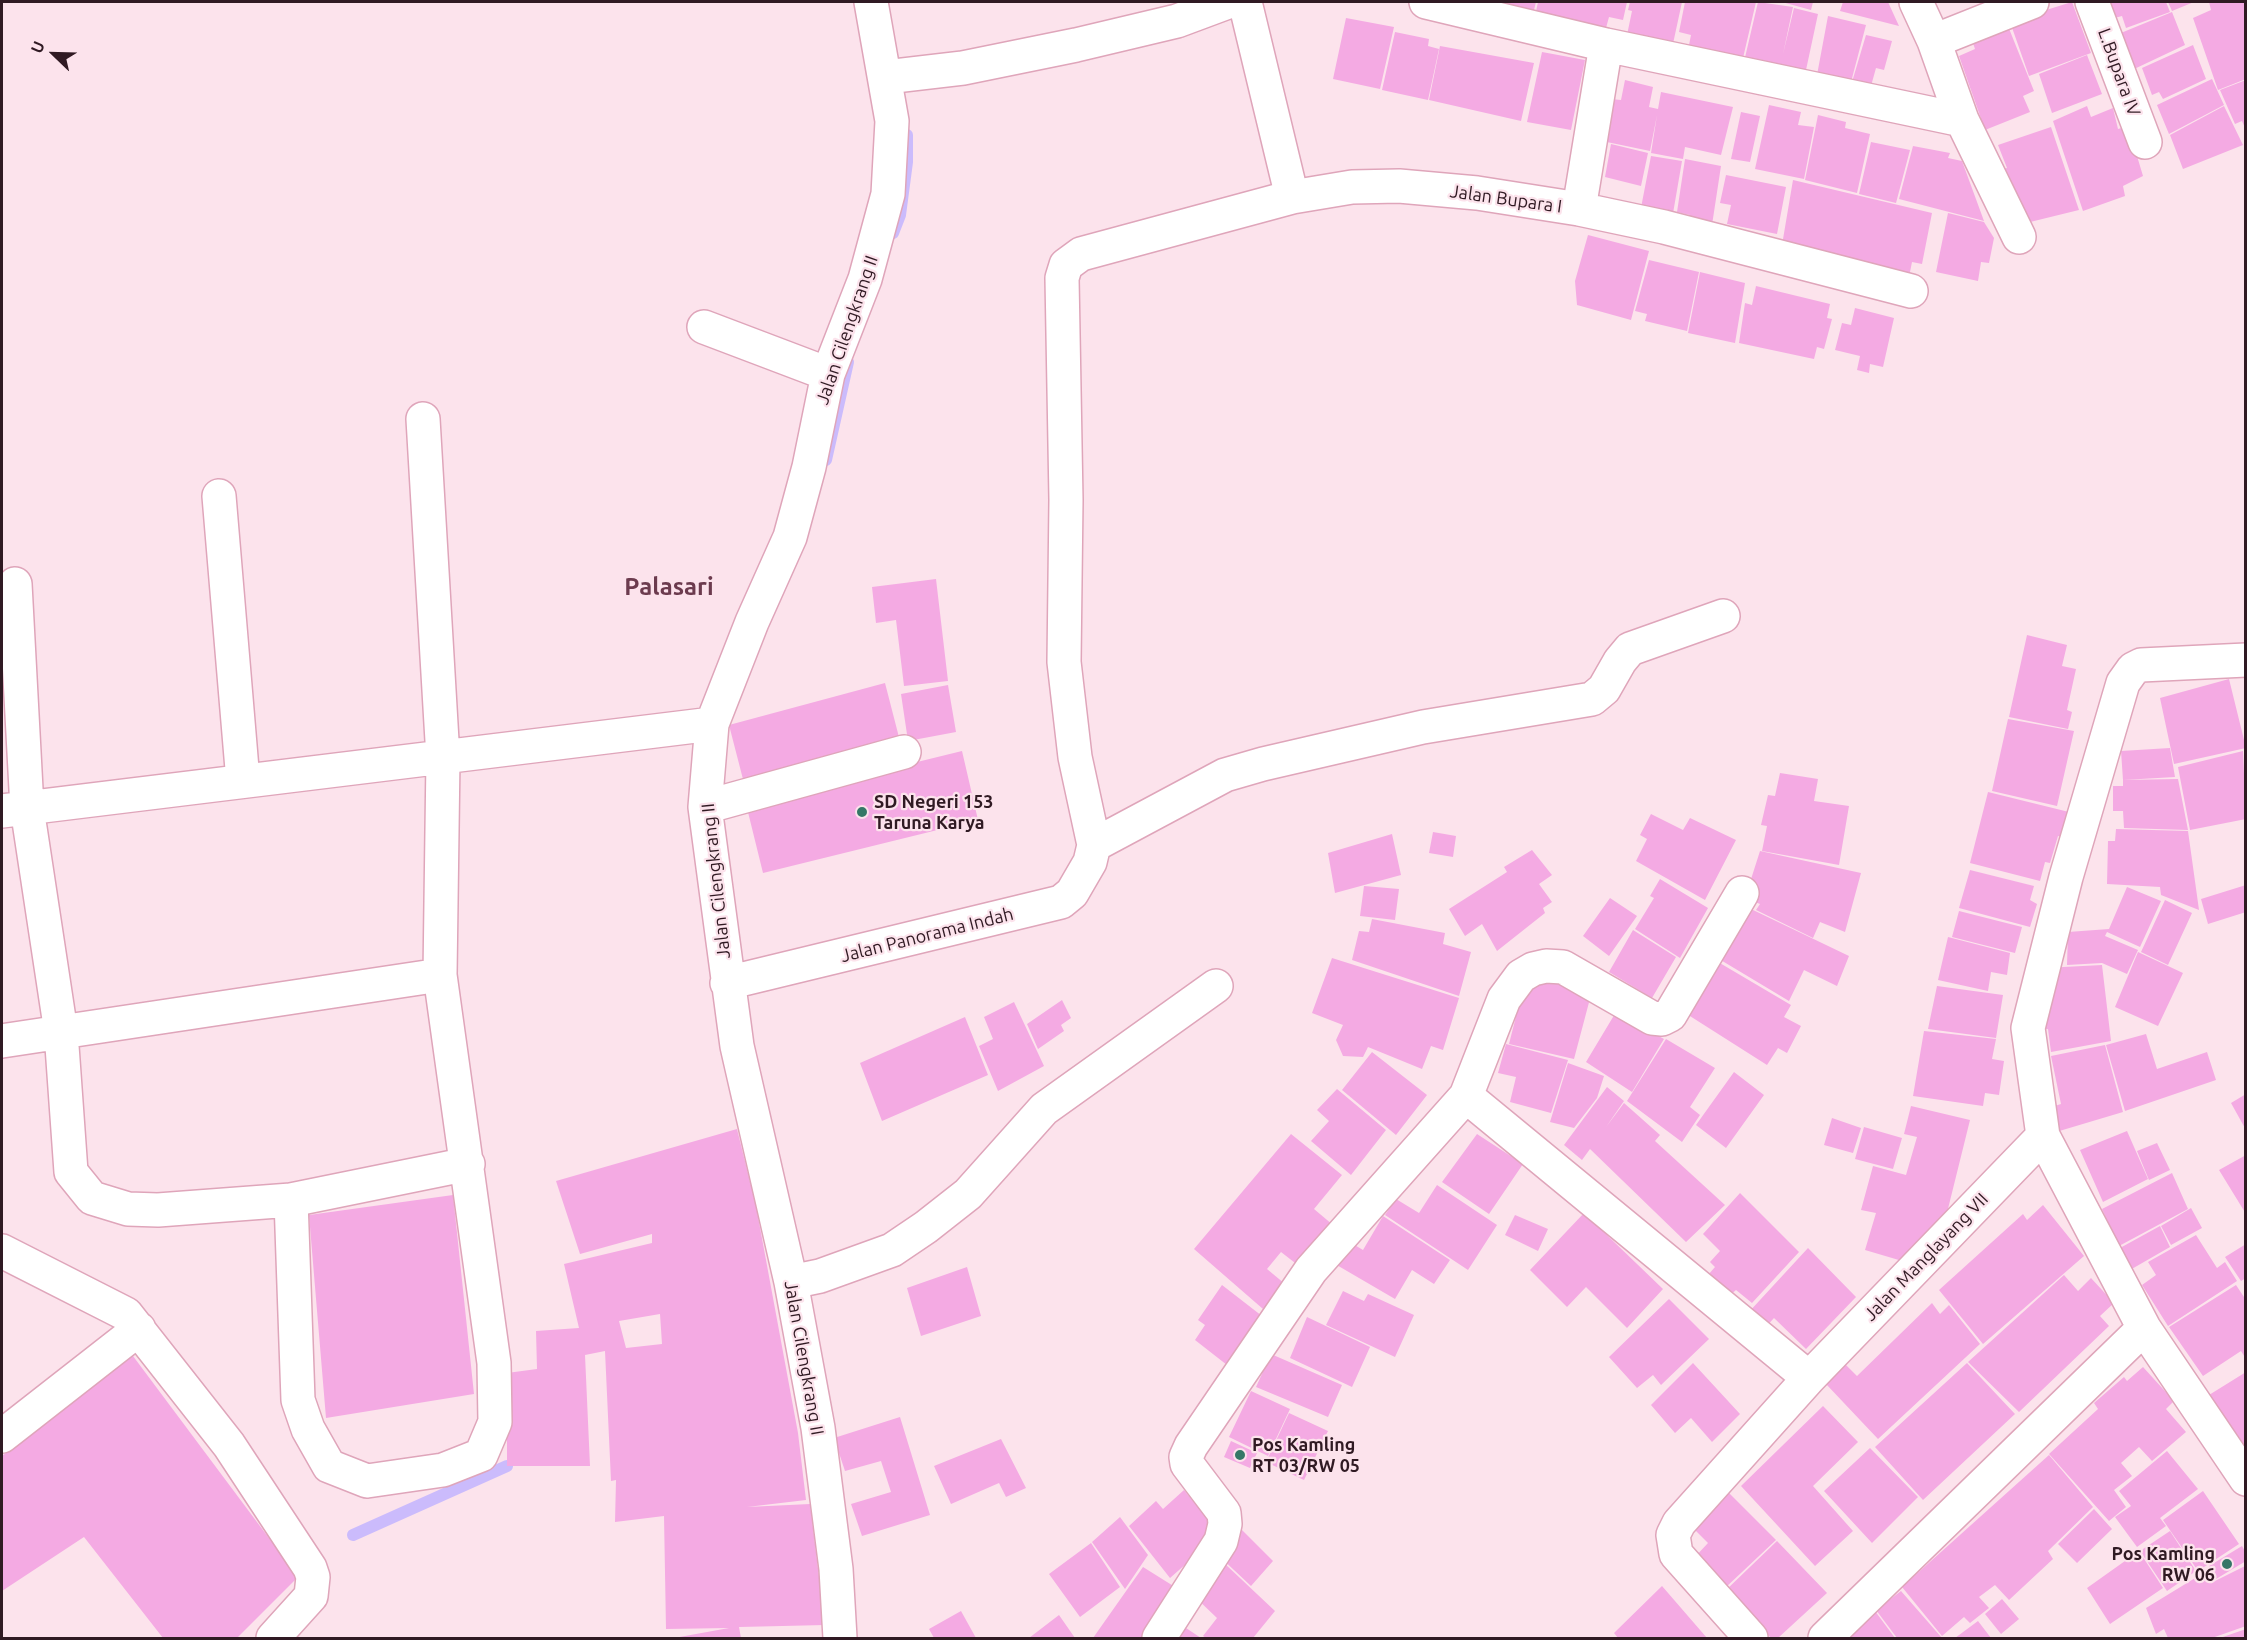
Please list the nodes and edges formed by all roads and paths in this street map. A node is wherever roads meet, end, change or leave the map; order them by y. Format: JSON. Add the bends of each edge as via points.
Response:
{"nodes":[{"id":1,"x":871,"y":2,"type":"edge"},
{"id":2,"x":1228,"y":2,"type":"edge"},
{"id":3,"x":1245,"y":2,"type":"edge"},
{"id":4,"x":1426,"y":2,"type":"edge"},
{"id":5,"x":1916,"y":2,"type":"edge"},
{"id":6,"x":2032,"y":2,"type":"edge"},
{"id":7,"x":2092,"y":2,"type":"edge"},
{"id":8,"x":1934,"y":41,"type":"junction"},
{"id":9,"x":1606,"y":45,"type":"junction"},
{"id":10,"x":886,"y":77,"type":"junction"},
{"id":11,"x":1962,"y":120,"type":"junction"},
{"id":12,"x":2145,"y":142,"type":"dead end"},
{"id":13,"x":1292,"y":197,"type":"junction"},
{"id":14,"x":1579,"y":209,"type":"junction"},
{"id":15,"x":2019,"y":237,"type":"dead end"},
{"id":16,"x":1911,"y":291,"type":"dead end"},
{"id":17,"x":704,"y":327,"type":"dead end"},
{"id":18,"x":828,"y":374,"type":"junction"},
{"id":19,"x":423,"y":419,"type":"dead end"},
{"id":20,"x":219,"y":496,"type":"dead end"},
{"id":21,"x":15,"y":584,"type":"dead end"},
{"id":22,"x":1723,"y":616,"type":"dead end"},
{"id":23,"x":2246,"y":660,"type":"edge"},
{"id":24,"x":712,"y":724,"type":"junction"},
{"id":25,"x":904,"y":752,"type":"dead end"},
{"id":26,"x":443,"y":758,"type":"junction"},
{"id":27,"x":243,"y":781,"type":"junction"},
{"id":28,"x":705,"y":807,"type":"junction"},
{"id":29,"x":14,"y":810,"type":"edge"},
{"id":30,"x":1094,"y":845,"type":"junction"},
{"id":31,"x":1742,"y":893,"type":"dead end"},
{"id":32,"x":440,"y":975,"type":"junction"},
{"id":33,"x":727,"y":983,"type":"junction"},
{"id":34,"x":1216,"y":986,"type":"dead end"},
{"id":35,"x":62,"y":1032,"type":"junction"},
{"id":36,"x":2,"y":1041,"type":"edge"},
{"id":37,"x":1466,"y":1096,"type":"junction"},
{"id":38,"x":2043,"y":1136,"type":"junction"},
{"id":39,"x":468,"y":1164,"type":"junction"},
{"id":40,"x":291,"y":1200,"type":"junction"},
{"id":41,"x":2,"y":1251,"type":"edge"},
{"id":42,"x":791,"y":1282,"type":"junction"},
{"id":43,"x":2144,"y":1328,"type":"junction"},
{"id":44,"x":139,"y":1329,"type":"junction"},
{"id":45,"x":1809,"y":1378,"type":"junction"},
{"id":46,"x":2,"y":1436,"type":"edge"},
{"id":47,"x":2246,"y":1479,"type":"edge"},
{"id":48,"x":1830,"y":1637,"type":"edge"},
{"id":49,"x":273,"y":1638,"type":"edge"},
{"id":50,"x":840,"y":1638,"type":"edge"},
{"id":51,"x":1159,"y":1638,"type":"edge"},
{"id":52,"x":1751,"y":1638,"type":"edge"}],
"edges":[{"from":1,"to":10,"type":"street","name":"Jalan Cilengkrang II"},
{"from":2,"to":10,"type":"street","via":[[1177,21],[1076,45],[963,68]]},
{"from":3,"to":13,"type":"street"},
{"from":4,"to":9,"type":"street"},
{"from":5,"to":8,"type":"street"},
{"from":6,"to":8,"type":"street"},
{"from":7,"to":12,"type":"street","name":"L.Bupara IV"},
{"from":8,"to":11,"type":"street"},
{"from":9,"to":11,"type":"street"},
{"from":9,"to":14,"type":"street"},
{"from":10,"to":18,"type":"street","name":"Jalan Cilengkrang II","via":[[892,121],[888,194],[866,279]]},
{"from":11,"to":15,"type":"street"},
{"from":13,"to":14,"type":"street","name":"Jalan Bupara I","via":[[1352,187],[1399,186]]},
{"from":13,"to":30,"type":"street","name":"Jalan Bupara I","via":[[1081,254],[1066,266],[1062,278],[1064,662],[1075,757]]},
{"from":14,"to":16,"type":"street","name":"Jalan Bupara I"},
{"from":17,"to":18,"type":"street"},
{"from":18,"to":24,"type":"street","name":"Jalan Cilengkrang II","via":[[790,537]]},
{"from":19,"to":26,"type":"street"},
{"from":20,"to":27,"type":"street"},
{"from":21,"to":29,"type":"street"},
{"from":22,"to":30,"type":"street","via":[[1630,649],[1604,689],[1592,699],[1423,727],[1263,764],[1226,776]]},
{"from":23,"to":38,"type":"street","via":[[2141,664],[2123,683],[2066,878],[2028,1028]]},
{"from":24,"to":26,"type":"street"},
{"from":24,"to":28,"type":"street","name":"Jalan Cilengkrang II"},
{"from":25,"to":28,"type":"street"},
{"from":26,"to":27,"type":"street"},
{"from":26,"to":32,"type":"street"},
{"from":27,"to":29,"type":"street"},
{"from":28,"to":33,"type":"street","name":"Jalan Cilengkrang II"},
{"from":29,"to":35,"type":"street"},
{"from":30,"to":33,"type":"street","name":"Jalan Panorama Indah","via":[[1082,879],[1061,902]]},
{"from":31,"to":37,"type":"street","via":[[1670,1015],[1662,1019],[1653,1018],[1563,967],[1546,966],[1521,976],[1504,999]]},
{"from":32,"to":35,"type":"street"},
{"from":32,"to":39,"type":"street"},
{"from":33,"to":42,"type":"street","name":"Jalan Cilengkrang II","via":[[737,1046]]},
{"from":34,"to":42,"type":"street","via":[[1044,1109],[968,1194],[926,1227],[892,1250],[820,1276]]},
{"from":35,"to":36,"type":"street"},
{"from":35,"to":40,"type":"street","via":[[71,1172],[92,1198],[128,1209],[158,1210]]},
{"from":37,"to":45,"type":"street"},
{"from":37,"to":51,"type":"street","via":[[1311,1270],[1191,1446],[1187,1464],[1224,1513],[1225,1524],[1221,1540]]},
{"from":38,"to":43,"type":"street"},
{"from":38,"to":45,"type":"street","name":"Jalan Manglayang VII"},
{"from":39,"to":40,"type":"street"},
{"from":39,"to":40,"type":"street","via":[[494,1363],[495,1422],[481,1455],[443,1470],[367,1481],[329,1466],[308,1429],[298,1400]]},
{"from":41,"to":44,"type":"street","via":[[121,1310]]},
{"from":42,"to":50,"type":"street","name":"Jalan Cilengkrang II","via":[[818,1428],[836,1569]]},
{"from":43,"to":47,"type":"street"},
{"from":43,"to":48,"type":"street"},
{"from":44,"to":46,"type":"street"},
{"from":44,"to":49,"type":"street","via":[[229,1445],[310,1568],[314,1587],[311,1596]]},
{"from":45,"to":52,"type":"street","name":"Jalan Manglayang VII","via":[[1679,1523],[1673,1535],[1676,1554]]}]}
